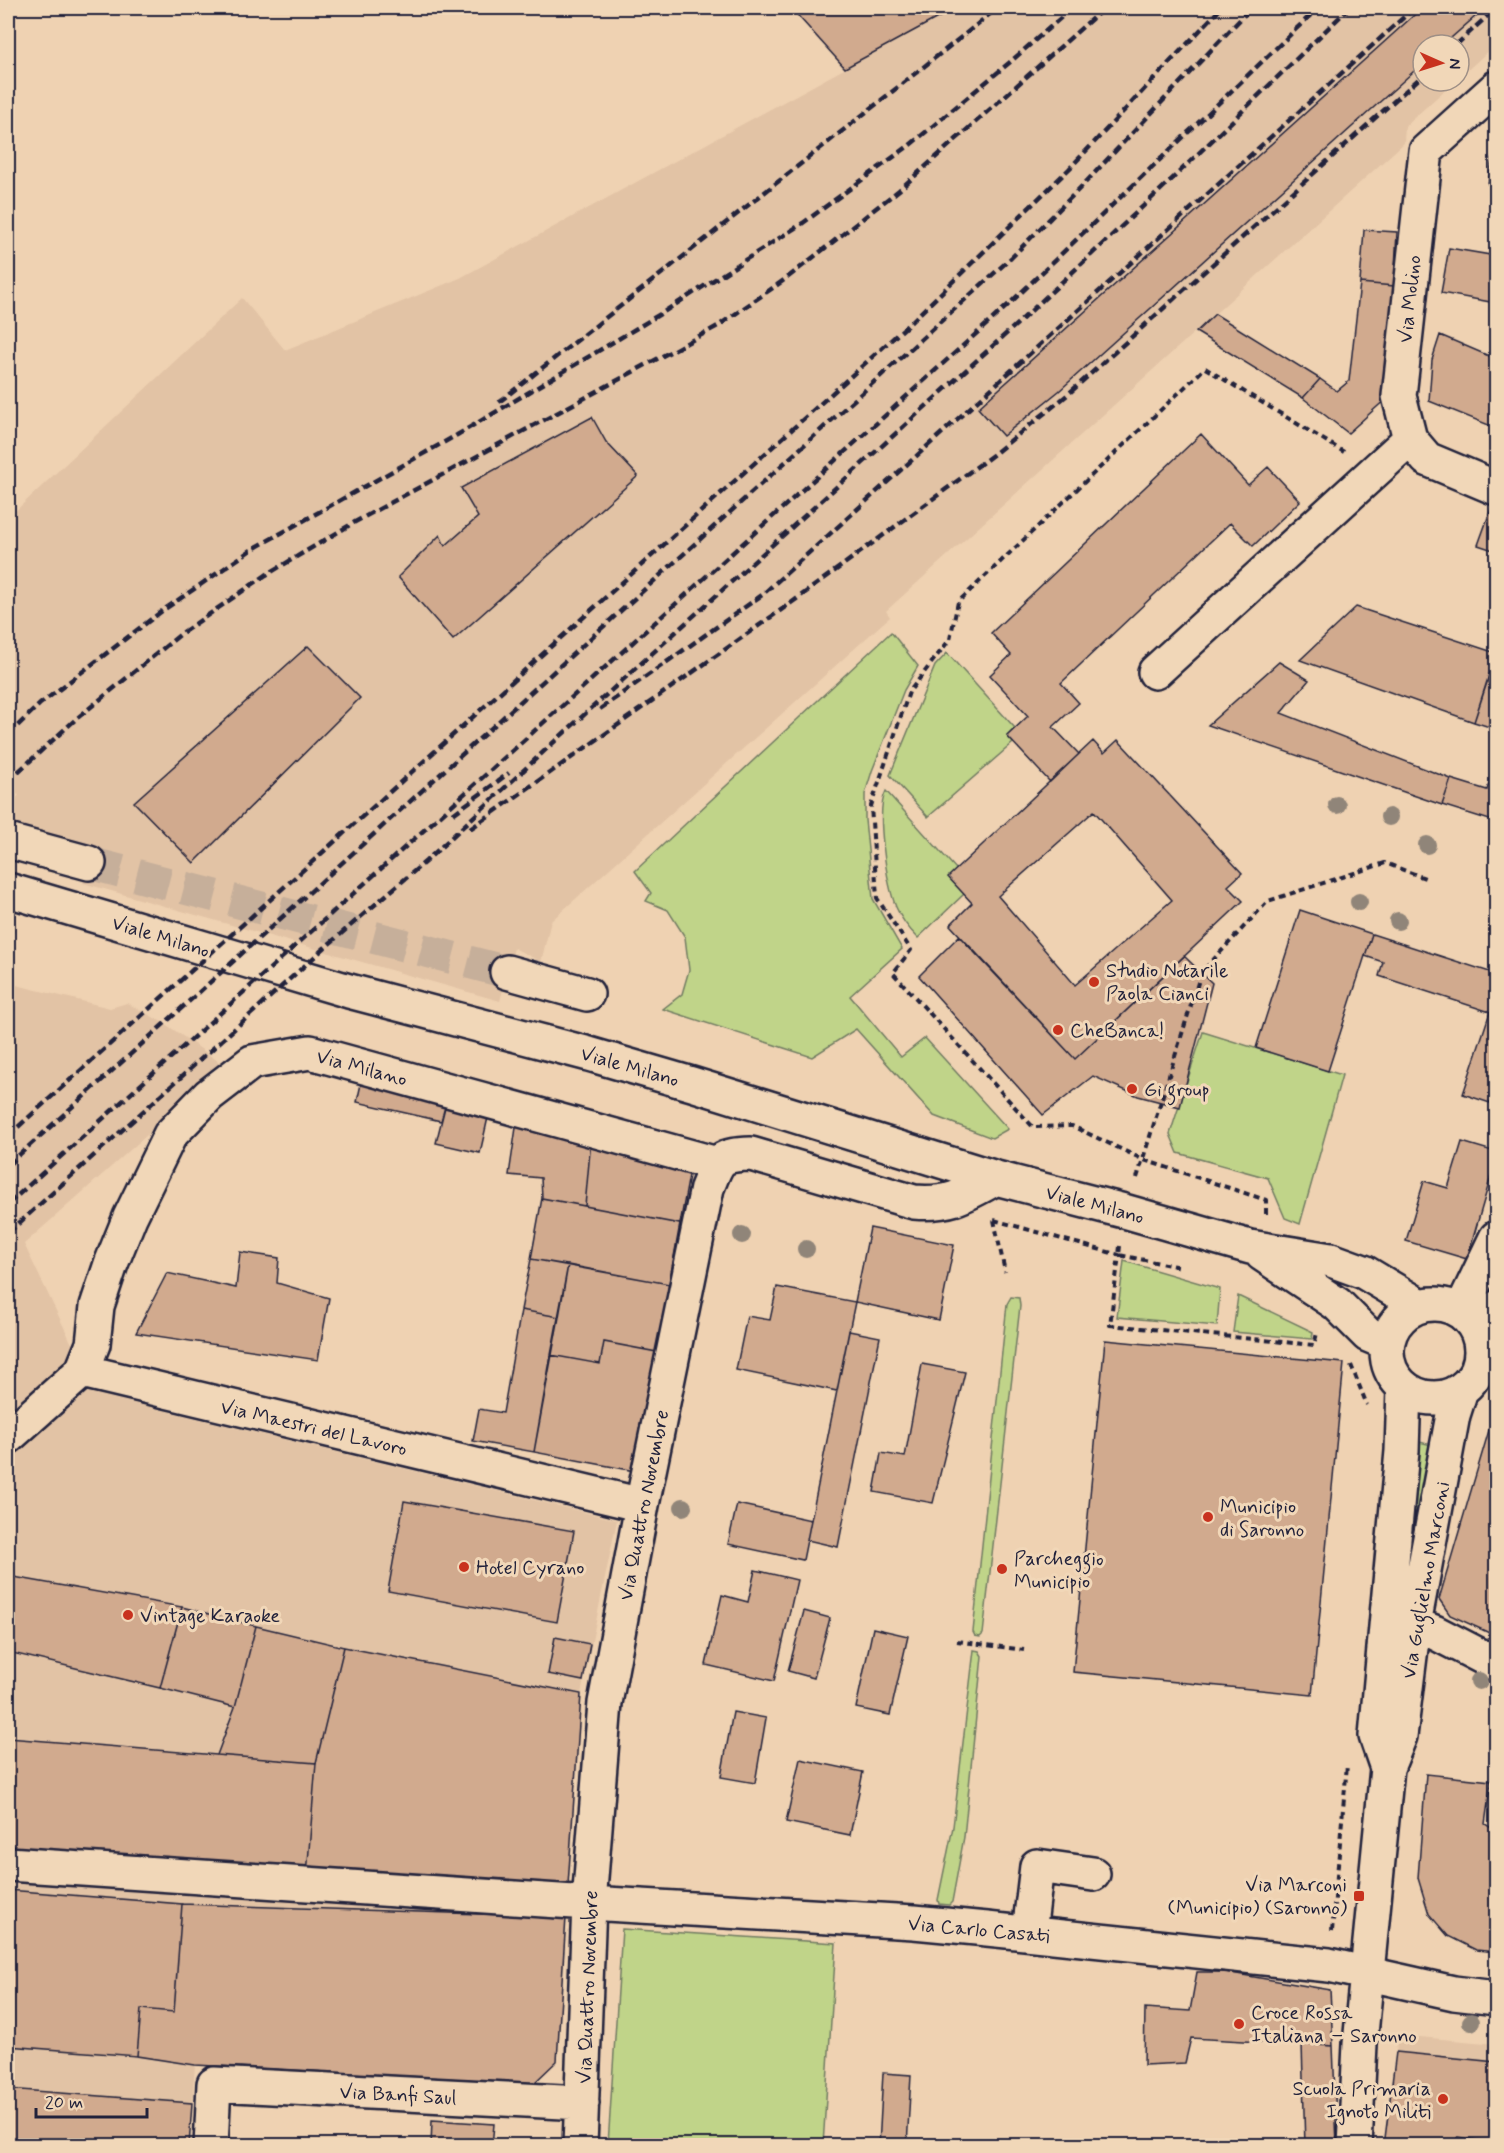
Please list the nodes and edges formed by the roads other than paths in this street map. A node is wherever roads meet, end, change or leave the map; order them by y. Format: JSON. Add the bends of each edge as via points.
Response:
{"nodes":[{"id":1,"x":1497,"y":88,"type":"edge"},
{"id":2,"x":1410,"y":439,"type":"junction"},
{"id":3,"x":1497,"y":488,"type":"edge"},
{"id":4,"x":1155,"y":672,"type":"dead end"},
{"id":5,"x":8,"y":841,"type":"edge"},
{"id":6,"x":89,"y":863,"type":"tunnel mouth"},
{"id":7,"x":8,"y":890,"type":"edge"},
{"id":8,"x":507,"y":972,"type":"tunnel mouth"},
{"id":9,"x":586,"y":994,"type":"dead end"},
{"id":10,"x":717,"y":1164,"type":"junction"},
{"id":11,"x":996,"y":1178,"type":"junction"},
{"id":12,"x":1497,"y":1238,"type":"edge"},
{"id":13,"x":1250,"y":1247,"type":"junction"},
{"id":14,"x":1419,"y":1305,"type":"junction"},
{"id":15,"x":1497,"y":1308,"type":"edge"},
{"id":16,"x":1461,"y":1311,"type":"junction"},
{"id":17,"x":1387,"y":1343,"type":"junction"},
{"id":18,"x":1487,"y":1350,"type":"edge"},
{"id":19,"x":82,"y":1371,"type":"junction"},
{"id":20,"x":1404,"y":1388,"type":"junction"},
{"id":21,"x":1461,"y":1390,"type":"junction"},
{"id":22,"x":8,"y":1437,"type":"edge"},
{"id":23,"x":642,"y":1505,"type":"junction"},
{"id":24,"x":1414,"y":1624,"type":"junction"},
{"id":25,"x":1497,"y":1664,"type":"edge"},
{"id":26,"x":1387,"y":1768,"type":"junction"},
{"id":27,"x":8,"y":1864,"type":"edge"},
{"id":28,"x":1093,"y":1874,"type":"dead end"},
{"id":29,"x":589,"y":1903,"type":"junction"},
{"id":30,"x":1029,"y":1933,"type":"junction"},
{"id":31,"x":1367,"y":1974,"type":"junction"},
{"id":32,"x":1497,"y":1998,"type":"edge"},
{"id":33,"x":582,"y":2103,"type":"junction"},
{"id":34,"x":211,"y":2145,"type":"edge"},
{"id":35,"x":580,"y":2145,"type":"edge"},
{"id":36,"x":1355,"y":2145,"type":"edge"}],
"edges":[{"from":1,"to":2,"type":"street","name":"Via Molino","via":[[1426,151],[1399,396]]},
{"from":2,"to":3,"type":"street","name":"Via Molino","via":[[1427,459]]},
{"from":2,"to":4,"type":"street"},
{"from":5,"to":6,"type":"street"},
{"from":7,"to":11,"type":"street","name":"Viale Milano","via":[[349,992],[692,1084]]},
{"from":8,"to":9,"type":"street"},
{"from":10,"to":11,"type":"street","via":[[730,1155],[751,1154],[914,1202],[934,1204],[957,1199]]},
{"from":10,"to":19,"type":"street","name":"Via Milano","via":[[310,1052],[252,1062],[209,1095],[170,1135],[111,1264],[97,1306],[93,1344]]},
{"from":10,"to":23,"type":"street","name":"Via Quattro Novembre","via":[[707,1188]]},
{"from":11,"to":13,"type":"street","name":"Viale Milano"},
{"from":12,"to":16,"type":"street"},
{"from":13,"to":14,"type":"street","name":"Viale Milano","via":[[1331,1260],[1364,1272]]},
{"from":13,"to":17,"type":"street","name":"Viale Milano","via":[[1337,1304],[1368,1335]]},
{"from":14,"to":16,"type":"street","via":[[1439,1303]]},
{"from":14,"to":17,"type":"street","via":[[1393,1326]]},
{"from":15,"to":18,"type":"street"},
{"from":16,"to":18,"type":"street"},
{"from":17,"to":20,"type":"street","via":[[1388,1361]]},
{"from":18,"to":21,"type":"street","via":[[1472,1379]]},
{"from":19,"to":22,"type":"street"},
{"from":19,"to":23,"type":"street","name":"Via Maestri del Lavoro"},
{"from":20,"to":21,"type":"street","via":[[1427,1398]]},
{"from":20,"to":26,"type":"street","name":"Via Guglielmo Marconi","via":[[1402,1451],[1376,1736]]},
{"from":21,"to":24,"type":"street","name":"Via Guglielmo Marconi"},
{"from":23,"to":29,"type":"street","name":"Via Quattro Novembre","via":[[605,1703]]},
{"from":24,"to":25,"type":"street"},
{"from":24,"to":26,"type":"street","name":"Via Guglielmo Marconi","via":[[1400,1736]]},
{"from":26,"to":31,"type":"street","name":"Via Guglielmo Marconi"},
{"from":27,"to":29,"type":"street","name":"Via Carlo Casati"},
{"from":28,"to":30,"type":"street","via":[[1037,1866]]},
{"from":29,"to":30,"type":"street","name":"Via Carlo Casati","via":[[914,1922]]},
{"from":29,"to":33,"type":"street","name":"Via Quattro Novembre"},
{"from":30,"to":31,"type":"street","name":"Via Carlo Casati","via":[[1329,1965]]},
{"from":31,"to":32,"type":"street","name":"Via Carlo Casati"},
{"from":31,"to":36,"type":"street","name":"Via Guglielmo Marconi"},
{"from":33,"to":34,"type":"street","name":"Via Banfi Saul","via":[[214,2084]]},
{"from":33,"to":35,"type":"street","name":"Via Quattro Novembre"}]}
